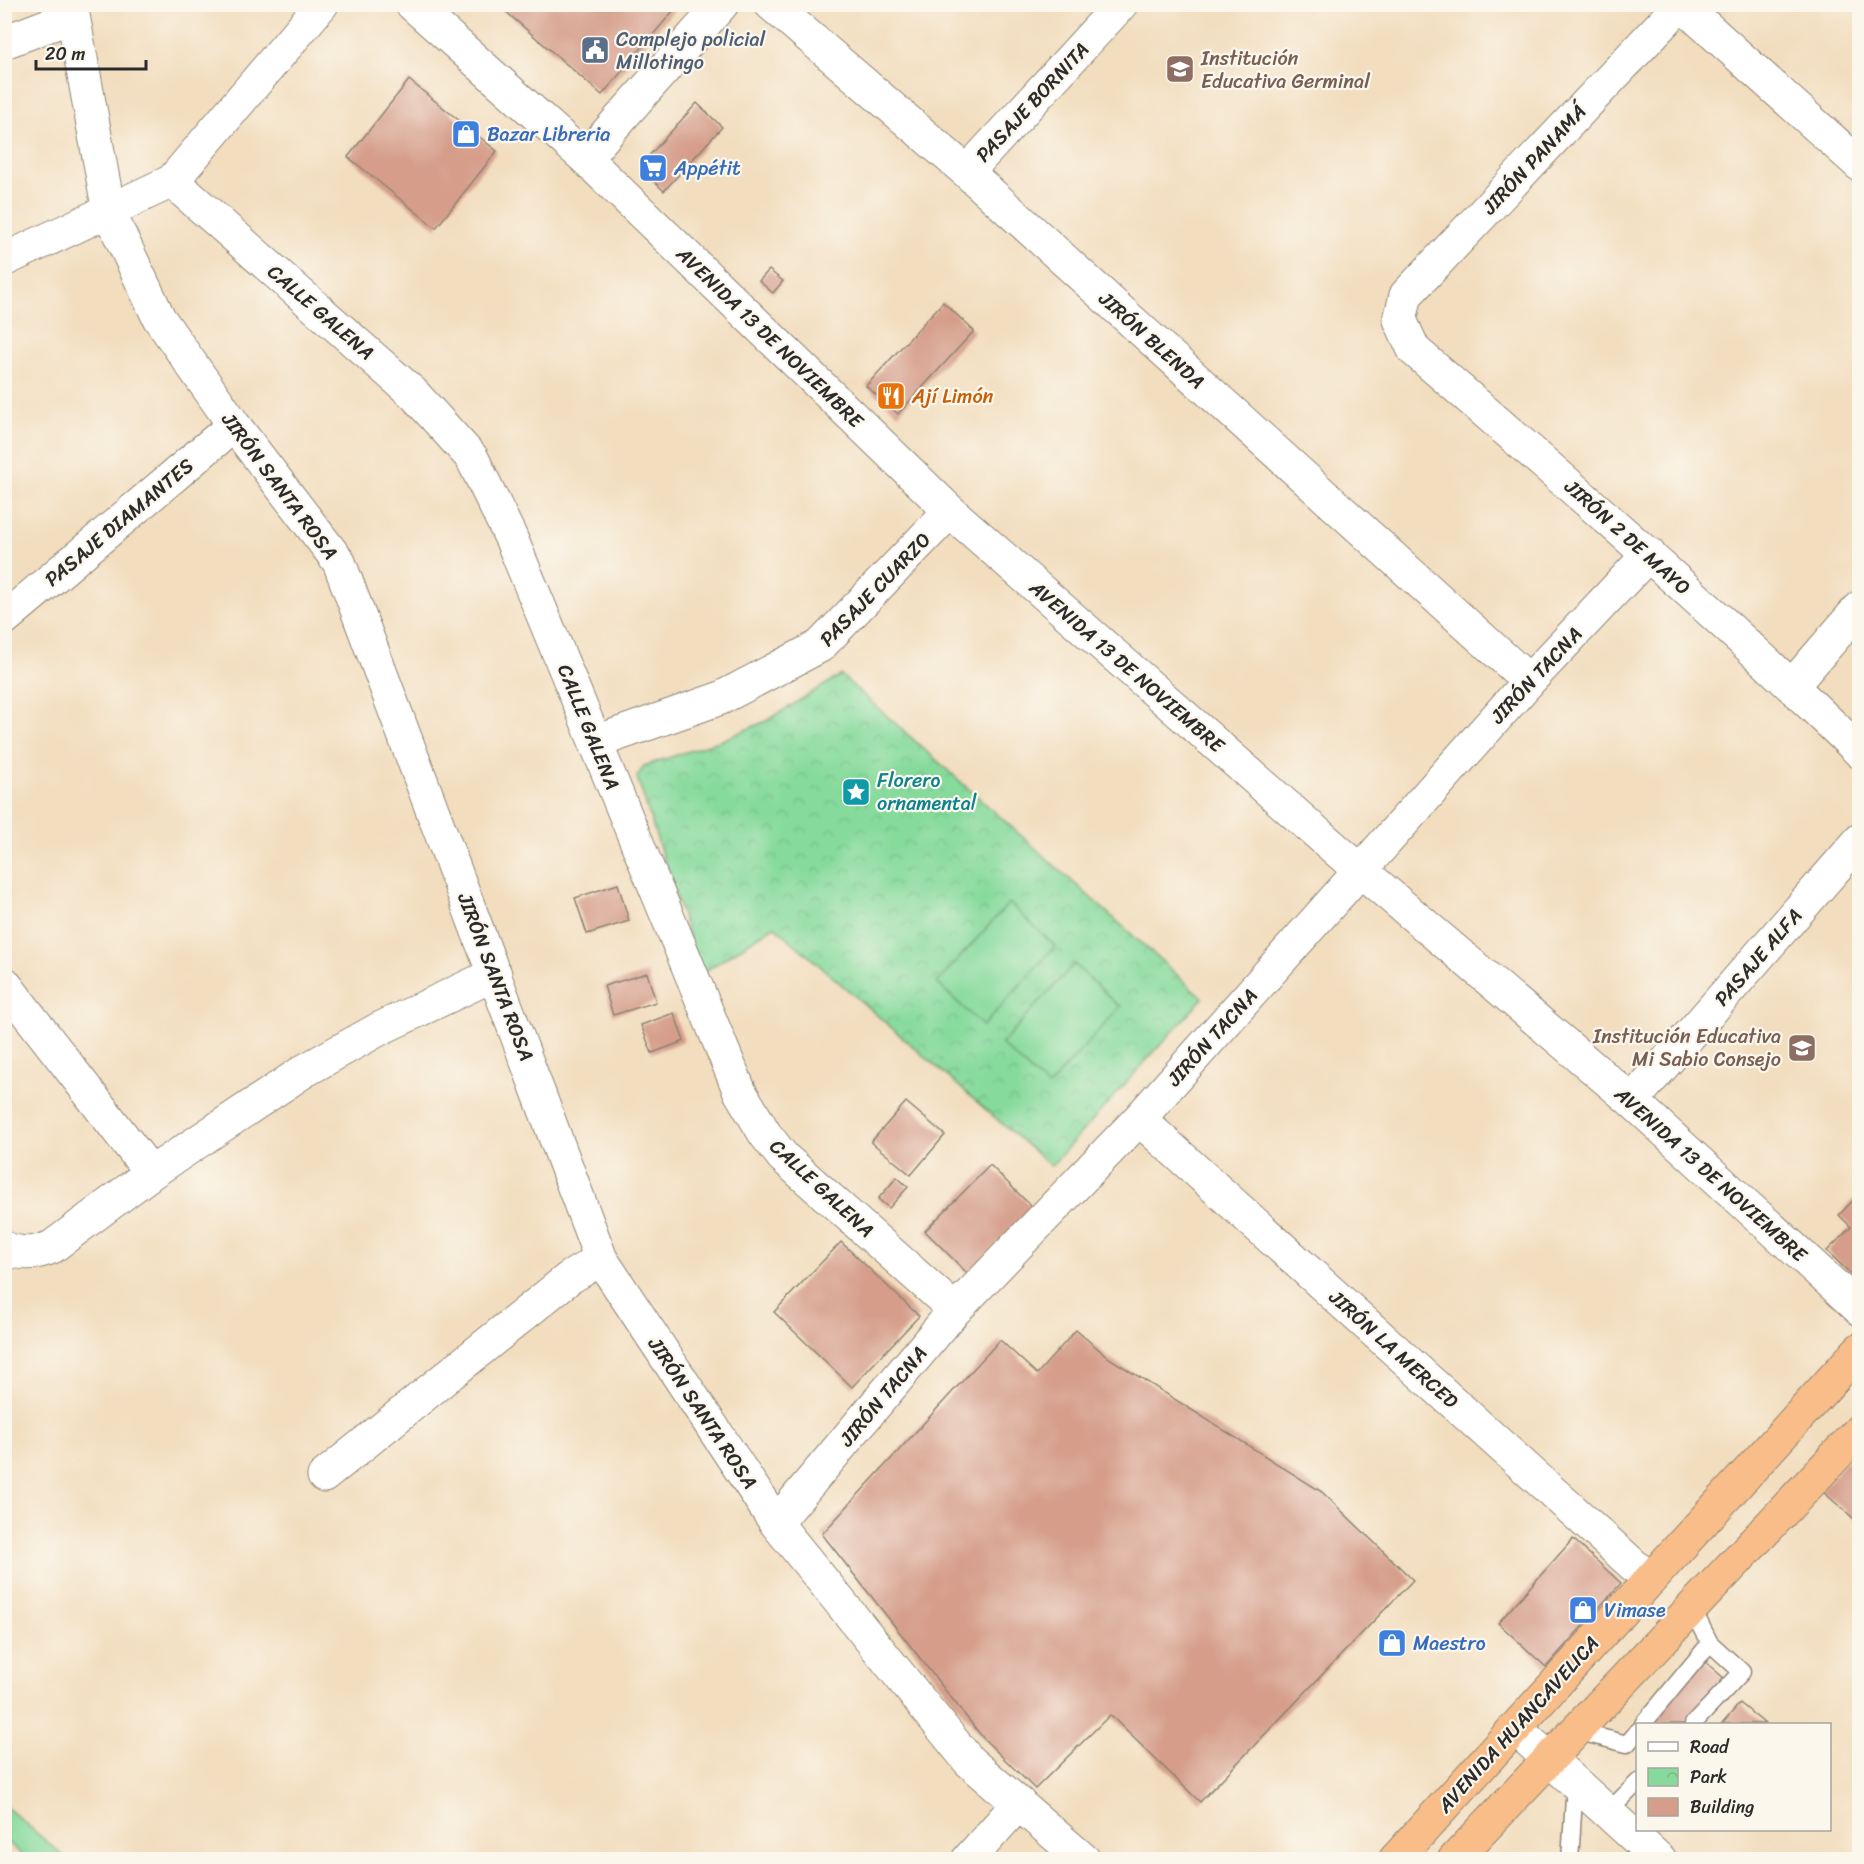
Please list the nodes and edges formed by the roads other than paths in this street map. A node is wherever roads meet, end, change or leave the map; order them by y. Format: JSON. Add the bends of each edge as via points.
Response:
{"nodes":[{"id":1,"x":322,"y":4,"type":"edge"},
{"id":2,"x":412,"y":4,"type":"edge"},
{"id":3,"x":722,"y":4,"type":"edge"},
{"id":4,"x":771,"y":4,"type":"edge"},
{"id":5,"x":1121,"y":4,"type":"edge"},
{"id":6,"x":1681,"y":5,"type":"edge"},
{"id":7,"x":72,"y":10,"type":"edge"},
{"id":8,"x":4,"y":42,"type":"edge"},
{"id":9,"x":585,"y":158,"type":"junction"},
{"id":10,"x":1860,"y":165,"type":"edge"},
{"id":11,"x":967,"y":172,"type":"junction"},
{"id":12,"x":172,"y":181,"type":"junction"},
{"id":13,"x":109,"y":212,"type":"junction"},
{"id":14,"x":4,"y":260,"type":"edge"},
{"id":15,"x":1400,"y":320,"type":"joint"},
{"id":16,"x":234,"y":425,"type":"junction"},
{"id":17,"x":950,"y":511,"type":"junction"},
{"id":18,"x":1649,"y":554,"type":"junction"},
{"id":19,"x":1860,"y":607,"type":"edge"},
{"id":20,"x":4,"y":619,"type":"edge"},
{"id":21,"x":1529,"y":681,"type":"junction"},
{"id":22,"x":1792,"y":686,"type":"junction"},
{"id":23,"x":596,"y":742,"type":"junction"},
{"id":24,"x":1860,"y":752,"type":"edge"},
{"id":25,"x":1860,"y":840,"type":"edge"},
{"id":26,"x":1362,"y":869,"type":"junction"},
{"id":27,"x":495,"y":974,"type":"junction"},
{"id":28,"x":4,"y":983,"type":"edge"},
{"id":29,"x":1632,"y":1101,"type":"junction"},
{"id":30,"x":1139,"y":1119,"type":"junction"},
{"id":31,"x":151,"y":1173,"type":"junction"},
{"id":32,"x":4,"y":1248,"type":"edge"},
{"id":33,"x":601,"y":1259,"type":"junction"},
{"id":34,"x":1860,"y":1309,"type":"edge"},
{"id":35,"x":955,"y":1310,"type":"junction"},
{"id":36,"x":1860,"y":1349,"type":"edge"},
{"id":37,"x":1860,"y":1430,"type":"edge"},
{"id":38,"x":324,"y":1476,"type":"dead end"},
{"id":39,"x":776,"y":1523,"type":"junction"},
{"id":40,"x":1650,"y":1580,"type":"junction"},
{"id":41,"x":1692,"y":1608,"type":"junction"},
{"id":42,"x":1710,"y":1643,"type":"junction"},
{"id":43,"x":1645,"y":1723,"type":"edge"},
{"id":44,"x":1695,"y":1723,"type":"edge"},
{"id":45,"x":1515,"y":1728,"type":"junction"},
{"id":46,"x":1576,"y":1731,"type":"junction"},
{"id":47,"x":1634,"y":1742,"type":"edge"},
{"id":48,"x":1549,"y":1760,"type":"junction"},
{"id":49,"x":1575,"y":1783,"type":"junction"},
{"id":50,"x":1636,"y":1784,"type":"edge"},
{"id":51,"x":1019,"y":1803,"type":"junction"},
{"id":52,"x":1608,"y":1812,"type":"junction"},
{"id":53,"x":1461,"y":1856,"type":"edge"},
{"id":54,"x":968,"y":1860,"type":"edge"},
{"id":55,"x":1084,"y":1860,"type":"edge"},
{"id":56,"x":1395,"y":1860,"type":"edge"},
{"id":57,"x":1570,"y":1860,"type":"edge"},
{"id":58,"x":1660,"y":1860,"type":"edge"}],
"edges":[{"from":1,"to":12,"type":"street"},
{"from":2,"to":9,"type":"street","name":"AVENIDA 13 DE NOVIEMBRE"},
{"from":3,"to":9,"type":"street"},
{"from":4,"to":11,"type":"street","name":"JIRÓN BLENDA"},
{"from":5,"to":11,"type":"street","name":"PASAJE BORNITA"},
{"from":6,"to":10,"type":"street"},
{"from":6,"to":15,"type":"street","name":"JIRÓN PANAMÁ","via":[[1406,295]]},
{"from":7,"to":8,"type":"street"},
{"from":7,"to":13,"type":"street","name":"JIRÓN SANTA ROSA"},
{"from":9,"to":17,"type":"street","name":"AVENIDA 13 DE NOVIEMBRE"},
{"from":11,"to":21,"type":"street","name":"JIRÓN BLENDA"},
{"from":12,"to":13,"type":"street"},
{"from":12,"to":23,"type":"street","name":"CALLE GALENA","via":[[414,394],[472,458],[511,538]]},
{"from":13,"to":14,"type":"street"},
{"from":13,"to":16,"type":"street","name":"JIRÓN SANTA ROSA","via":[[159,318]]},
{"from":15,"to":18,"type":"street","name":"JIRÓN 2 DE MAYO","via":[[1414,350]]},
{"from":16,"to":20,"type":"street","name":"PASAJE DIAMANTES"},
{"from":16,"to":27,"type":"street","name":"JIRÓN SANTA ROSA","via":[[339,562]]},
{"from":17,"to":23,"type":"street","name":"PASAJE CUARZO","via":[[820,646],[721,698]]},
{"from":17,"to":26,"type":"street","name":"AVENIDA 13 DE NOVIEMBRE"},
{"from":18,"to":21,"type":"street","name":"JIRÓN TACNA"},
{"from":18,"to":22,"type":"street","name":"JIRÓN 2 DE MAYO"},
{"from":19,"to":22,"type":"street"},
{"from":21,"to":26,"type":"street","name":"JIRÓN TACNA"},
{"from":22,"to":24,"type":"street","name":"JIRÓN 2 DE MAYO"},
{"from":23,"to":35,"type":"street","name":"CALLE GALENA","via":[[740,1092],[765,1134],[783,1157]]},
{"from":25,"to":29,"type":"street","name":"PASAJE ALFA"},
{"from":26,"to":29,"type":"street","name":"AVENIDA 13 DE NOVIEMBRE"},
{"from":26,"to":30,"type":"street","name":"JIRÓN TACNA"},
{"from":27,"to":31,"type":"street","via":[[379,1029],[304,1071]]},
{"from":27,"to":33,"type":"street","name":"JIRÓN SANTA ROSA"},
{"from":28,"to":31,"type":"street"},
{"from":29,"to":34,"type":"street","name":"AVENIDA 13 DE NOVIEMBRE"},
{"from":30,"to":35,"type":"street","name":"JIRÓN TACNA"},
{"from":30,"to":40,"type":"street","name":"JIRÓN LA MERCED"},
{"from":31,"to":32,"type":"street","via":[[52,1247],[23,1254]]},
{"from":33,"to":38,"type":"street","via":[[569,1278]]},
{"from":33,"to":39,"type":"street","name":"JIRÓN SANTA ROSA"},
{"from":35,"to":39,"type":"street","name":"JIRÓN TACNA"},
{"from":36,"to":40,"type":"highway","name":"AVENIDA HUANCAVELICA"},
{"from":37,"to":41,"type":"highway"},
{"from":39,"to":51,"type":"street","name":"JIRÓN SANTA ROSA","via":[[969,1761]]},
{"from":40,"to":45,"type":"highway","name":"AVENIDA HUANCAVELICA"},
{"from":41,"to":42,"type":"lane"},
{"from":41,"to":46,"type":"highway"},
{"from":42,"to":43,"type":"lane"},
{"from":42,"to":44,"type":"lane","via":[[1742,1672]]},
{"from":45,"to":48,"type":"street"},
{"from":45,"to":56,"type":"highway","name":"AVENIDA HUANCAVELICA"},
{"from":46,"to":47,"type":"lane"},
{"from":46,"to":48,"type":"highway"},
{"from":48,"to":49,"type":"street"},
{"from":48,"to":53,"type":"highway"},
{"from":49,"to":52,"type":"street"},
{"from":49,"to":57,"type":"lane"},
{"from":50,"to":52,"type":"lane"},
{"from":51,"to":54,"type":"street"},
{"from":51,"to":55,"type":"street","name":"JIRÓN SANTA ROSA"},
{"from":52,"to":58,"type":"street"}]}
